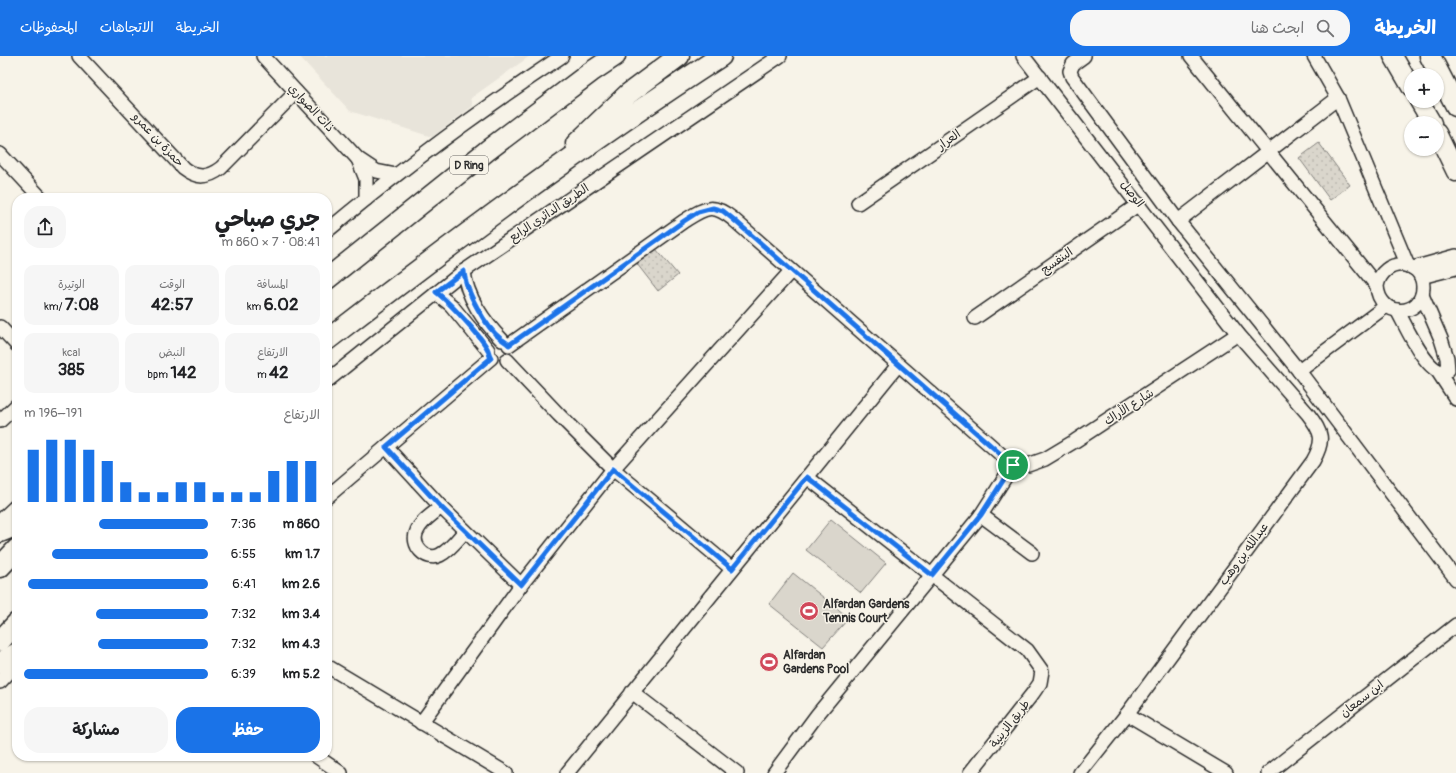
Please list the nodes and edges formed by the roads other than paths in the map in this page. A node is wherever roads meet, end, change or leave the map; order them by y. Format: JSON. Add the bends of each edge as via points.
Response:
{"nodes":[{"id":1,"x":79,"y":56,"type":"edge"},
{"id":2,"x":263,"y":56,"type":"edge"},
{"id":3,"x":562,"y":56,"type":"edge"},
{"id":4,"x":615,"y":56,"type":"edge"},
{"id":5,"x":679,"y":56,"type":"edge"},
{"id":6,"x":720,"y":56,"type":"edge"},
{"id":7,"x":780,"y":56,"type":"edge"},
{"id":8,"x":1023,"y":56,"type":"edge"},
{"id":9,"x":1084,"y":56,"type":"edge"},
{"id":10,"x":1191,"y":56,"type":"edge"},
{"id":11,"x":1314,"y":56,"type":"edge"},
{"id":12,"x":1393,"y":56,"type":"edge"},
{"id":13,"x":1430,"y":56,"type":"edge"},
{"id":14,"x":1404,"y":75,"type":"edge"},
{"id":15,"x":1040,"y":77,"type":"junction"},
{"id":16,"x":296,"y":92,"type":"junction"},
{"id":17,"x":1338,"y":98,"type":"junction"},
{"id":18,"x":1456,"y":106,"type":"edge"},
{"id":19,"x":1444,"y":147,"type":"edge"},
{"id":20,"x":1267,"y":152,"type":"junction"},
{"id":21,"x":0,"y":154,"type":"edge"},
{"id":22,"x":358,"y":159,"type":"junction"},
{"id":23,"x":1456,"y":172,"type":"edge"},
{"id":24,"x":396,"y":175,"type":"junction"},
{"id":25,"x":543,"y":179,"type":"junction"},
{"id":26,"x":37,"y":193,"type":"edge"},
{"id":27,"x":366,"y":199,"type":"junction"},
{"id":28,"x":858,"y":203,"type":"dead end"},
{"id":29,"x":1139,"y":204,"type":"junction"},
{"id":30,"x":1178,"y":221,"type":"junction"},
{"id":31,"x":332,"y":227,"type":"edge"},
{"id":32,"x":1456,"y":256,"type":"edge"},
{"id":33,"x":1456,"y":268,"type":"edge"},
{"id":34,"x":791,"y":270,"type":"junction"},
{"id":35,"x":464,"y":271,"type":"junction"},
{"id":36,"x":1414,"y":271,"type":"junction"},
{"id":37,"x":332,"y":275,"type":"edge"},
{"id":38,"x":1377,"y":286,"type":"junction"},
{"id":39,"x":436,"y":292,"type":"junction"},
{"id":40,"x":1422,"y":295,"type":"junction"},
{"id":41,"x":1391,"y":308,"type":"junction"},
{"id":42,"x":975,"y":318,"type":"dead end"},
{"id":43,"x":0,"y":327,"type":"edge"},
{"id":44,"x":1238,"y":334,"type":"junction"},
{"id":45,"x":332,"y":336,"type":"edge"},
{"id":46,"x":12,"y":340,"type":"edge"},
{"id":47,"x":505,"y":342,"type":"junction"},
{"id":48,"x":490,"y":354,"type":"junction"},
{"id":49,"x":1447,"y":358,"type":"junction"},
{"id":50,"x":507,"y":360,"type":"junction"},
{"id":51,"x":898,"y":365,"type":"junction"},
{"id":52,"x":1437,"y":370,"type":"junction"},
{"id":53,"x":1298,"y":371,"type":"junction"},
{"id":54,"x":332,"y":378,"type":"edge"},
{"id":55,"x":1456,"y":378,"type":"edge"},
{"id":56,"x":1456,"y":399,"type":"edge"},
{"id":57,"x":12,"y":410,"type":"edge"},
{"id":58,"x":0,"y":421,"type":"edge"},
{"id":59,"x":386,"y":447,"type":"junction"},
{"id":60,"x":1013,"y":465,"type":"junction"},
{"id":61,"x":613,"y":469,"type":"junction"},
{"id":62,"x":807,"y":477,"type":"junction"},
{"id":63,"x":332,"y":493,"type":"edge"},
{"id":64,"x":441,"y":507,"type":"junction"},
{"id":65,"x":12,"y":510,"type":"edge"},
{"id":66,"x":981,"y":515,"type":"junction"},
{"id":67,"x":0,"y":521,"type":"edge"},
{"id":68,"x":12,"y":527,"type":"edge"},
{"id":69,"x":465,"y":531,"type":"junction"},
{"id":70,"x":0,"y":532,"type":"edge"},
{"id":71,"x":1032,"y":553,"type":"dead end"},
{"id":72,"x":12,"y":554,"type":"edge"},
{"id":73,"x":0,"y":567,"type":"edge"},
{"id":74,"x":732,"y":569,"type":"junction"},
{"id":75,"x":932,"y":575,"type":"junction"},
{"id":76,"x":1456,"y":579,"type":"edge"},
{"id":77,"x":521,"y":585,"type":"junction"},
{"id":78,"x":1456,"y":625,"type":"edge"},
{"id":79,"x":12,"y":628,"type":"edge"},
{"id":80,"x":0,"y":641,"type":"edge"},
{"id":81,"x":12,"y":656,"type":"edge"},
{"id":82,"x":0,"y":664,"type":"edge"},
{"id":83,"x":12,"y":669,"type":"edge"},
{"id":84,"x":332,"y":669,"type":"edge"},
{"id":85,"x":0,"y":682,"type":"edge"},
{"id":86,"x":632,"y":692,"type":"junction"},
{"id":87,"x":1126,"y":714,"type":"junction"},
{"id":88,"x":421,"y":722,"type":"junction"},
{"id":89,"x":323,"y":761,"type":"edge"},
{"id":90,"x":341,"y":773,"type":"edge"},
{"id":91,"x":506,"y":773,"type":"edge"},
{"id":92,"x":567,"y":773,"type":"edge"},
{"id":93,"x":738,"y":773,"type":"edge"},
{"id":94,"x":774,"y":773,"type":"edge"},
{"id":95,"x":970,"y":773,"type":"edge"},
{"id":96,"x":1080,"y":773,"type":"edge"},
{"id":97,"x":1226,"y":773,"type":"edge"},
{"id":98,"x":1268,"y":773,"type":"edge"}],
"edges":[{"from":1,"to":16,"type":"street","name":"حمزة بن عمرو","via":[[183,168],[202,177],[212,175],[221,168]]},
{"from":2,"to":16,"type":"street","name":"ذات الصواري"},
{"from":3,"to":24,"type":"street","via":[[498,99]]},
{"from":4,"to":37,"type":"main road","number":"D Ring","via":[[488,150]]},
{"from":5,"to":25,"type":"main road","via":[[628,94]]},
{"from":6,"to":25,"type":"main road"},
{"from":7,"to":35,"type":"street","name":"الطريق الدائري الرابع"},
{"from":8,"to":15,"type":"street","name":"الوصل"},
{"from":9,"to":30,"type":"street","via":[[1073,64],[1070,71],[1072,77]]},
{"from":10,"to":20,"type":"street"},
{"from":11,"to":17,"type":"street"},
{"from":12,"to":14,"type":"main road"},
{"from":13,"to":18,"type":"main road"},
{"from":15,"to":28,"type":"street","name":"العرار"},
{"from":15,"to":29,"type":"street","name":"الوصل"},
{"from":16,"to":22,"type":"street","name":"ذات الصواري"},
{"from":17,"to":20,"type":"street"},
{"from":17,"to":36,"type":"street"},
{"from":19,"to":23,"type":"main road"},
{"from":20,"to":30,"type":"street"},
{"from":20,"to":38,"type":"street"},
{"from":21,"to":26,"type":"street"},
{"from":22,"to":24,"type":"street","name":"ذات الصواري","via":[[376,171]]},
{"from":22,"to":27,"type":"street","name":"ذات الصواري","via":[[366,178]]},
{"from":24,"to":27,"type":"street"},
{"from":25,"to":45,"type":"main road","via":[[430,260]]},
{"from":27,"to":31,"type":"street"},
{"from":29,"to":42,"type":"street","name":"البنفسج"},
{"from":29,"to":44,"type":"street","name":"الوصل"},
{"from":30,"to":53,"type":"street"},
{"from":32,"to":36,"type":"street"},
{"from":33,"to":36,"type":"street"},
{"from":34,"to":47,"type":"street","via":[[723,211],[713,208],[698,212],[684,221]]},
{"from":34,"to":51,"type":"street"},
{"from":34,"to":61,"type":"street"},
{"from":35,"to":39,"type":"street","name":"الطريق الدائري الرابع"},
{"from":35,"to":47,"type":"street","via":[[469,294],[492,329]]},
{"from":36,"to":38,"type":"street","via":[[1402,264],[1390,267],[1381,275]]},
{"from":36,"to":40,"type":"street","via":[[1423,283]]},
{"from":38,"to":41,"type":"street","via":[[1380,299]]},
{"from":39,"to":48,"type":"street","via":[[451,304]]},
{"from":39,"to":54,"type":"street","name":"الطريق الدائري الرابع"},
{"from":40,"to":41,"type":"street","via":[[1418,302],[1405,310]]},
{"from":40,"to":49,"type":"street"},
{"from":41,"to":52,"type":"street","via":[[1420,354]]},
{"from":41,"to":53,"type":"street"},
{"from":43,"to":46,"type":"street"},
{"from":44,"to":60,"type":"street","name":"شارع الأراك","via":[[1076,441],[1045,459],[1028,465]]},
{"from":44,"to":87,"type":"street","name":"عبدالله بن وهب","via":[[1316,425],[1321,437],[1320,449]]},
{"from":47,"to":48,"type":"street","via":[[493,342]]},
{"from":47,"to":50,"type":"street","via":[[511,353]]},
{"from":48,"to":50,"type":"street","via":[[499,362]]},
{"from":48,"to":59,"type":"street"},
{"from":49,"to":52,"type":"street","via":[[1448,370],[1442,373]]},
{"from":49,"to":55,"type":"street"},
{"from":50,"to":61,"type":"street"},
{"from":51,"to":60,"type":"street"},
{"from":51,"to":62,"type":"street"},
{"from":52,"to":56,"type":"street"},
{"from":53,"to":76,"type":"street"},
{"from":57,"to":58,"type":"street"},
{"from":59,"to":63,"type":"street"},
{"from":59,"to":64,"type":"street"},
{"from":60,"to":66,"type":"street"},
{"from":61,"to":74,"type":"street"},
{"from":61,"to":77,"type":"street"},
{"from":62,"to":74,"type":"street"},
{"from":62,"to":75,"type":"street"},
{"from":64,"to":69,"type":"street"},
{"from":64,"to":69,"type":"street","via":[[416,532],[415,538],[420,552],[433,557],[439,556]]},
{"from":65,"to":67,"type":"street"},
{"from":66,"to":71,"type":"street"},
{"from":66,"to":75,"type":"street"},
{"from":68,"to":70,"type":"main road"},
{"from":69,"to":77,"type":"street"},
{"from":72,"to":73,"type":"main road"},
{"from":74,"to":86,"type":"street"},
{"from":75,"to":94,"type":"street","via":[[817,715]]},
{"from":75,"to":95,"type":"street","name":"طريق الزينية","via":[[1026,650],[1042,671],[1040,683],[1033,693]]},
{"from":77,"to":88,"type":"street"},
{"from":78,"to":98,"type":"street","name":"ابن سمعان"},
{"from":79,"to":80,"type":"main road"},
{"from":81,"to":82,"type":"main road"},
{"from":83,"to":85,"type":"street"},
{"from":84,"to":88,"type":"street"},
{"from":86,"to":92,"type":"street"},
{"from":86,"to":93,"type":"street"},
{"from":87,"to":96,"type":"street","name":"عبدالله بن وهب"},
{"from":87,"to":97,"type":"street"},
{"from":88,"to":91,"type":"street"},
{"from":89,"to":90,"type":"street"}]}
